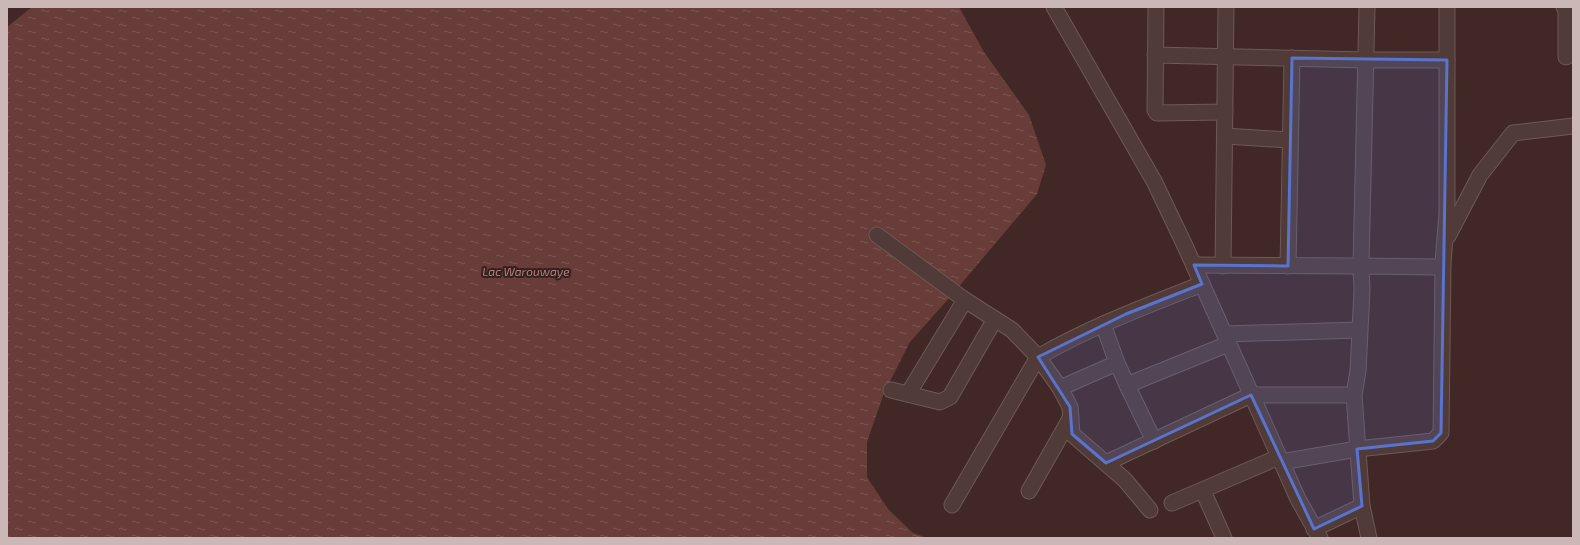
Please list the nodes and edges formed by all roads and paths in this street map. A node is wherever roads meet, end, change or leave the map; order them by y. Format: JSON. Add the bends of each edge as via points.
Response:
{"nodes":[{"id":1,"x":1054,"y":7,"type":"edge"},
{"id":2,"x":1156,"y":7,"type":"edge"},
{"id":3,"x":1226,"y":7,"type":"edge"},
{"id":4,"x":1367,"y":7,"type":"edge"},
{"id":5,"x":1447,"y":7,"type":"edge"},
{"id":6,"x":1564,"y":7,"type":"edge"},
{"id":7,"x":1155,"y":55,"type":"junction"},
{"id":8,"x":1225,"y":57,"type":"junction"},
{"id":9,"x":1566,"y":57,"type":"dead end"},
{"id":10,"x":1292,"y":58,"type":"junction"},
{"id":11,"x":1366,"y":60,"type":"junction"},
{"id":12,"x":1447,"y":60,"type":"junction"},
{"id":13,"x":1225,"y":112,"type":"junction"},
{"id":14,"x":1573,"y":126,"type":"edge"},
{"id":15,"x":1225,"y":136,"type":"junction"},
{"id":16,"x":1290,"y":140,"type":"junction"},
{"id":17,"x":877,"y":235,"type":"dead end"},
{"id":18,"x":1446,"y":241,"type":"junction"},
{"id":19,"x":1443,"y":263,"type":"junction"},
{"id":20,"x":1194,"y":265,"type":"junction"},
{"id":21,"x":1223,"y":266,"type":"junction"},
{"id":22,"x":1288,"y":266,"type":"junction"},
{"id":23,"x":1361,"y":266,"type":"junction"},
{"id":24,"x":1202,"y":284,"type":"junction"},
{"id":25,"x":965,"y":300,"type":"junction"},
{"id":26,"x":995,"y":319,"type":"junction"},
{"id":27,"x":1103,"y":324,"type":"junction"},
{"id":28,"x":1359,"y":330,"type":"junction"},
{"id":29,"x":1227,"y":339,"type":"junction"},
{"id":30,"x":1038,"y":357,"type":"junction"},
{"id":31,"x":1117,"y":363,"type":"junction"},
{"id":32,"x":1127,"y":385,"type":"junction"},
{"id":33,"x":1060,"y":388,"type":"junction"},
{"id":34,"x":891,"y":390,"type":"dead end"},
{"id":35,"x":908,"y":394,"type":"junction"},
{"id":36,"x":1251,"y":395,"type":"junction"},
{"id":37,"x":1354,"y":395,"type":"junction"},
{"id":38,"x":1071,"y":417,"type":"junction"},
{"id":39,"x":1154,"y":441,"type":"junction"},
{"id":40,"x":1357,"y":449,"type":"junction"},
{"id":41,"x":1280,"y":460,"type":"junction"},
{"id":42,"x":1106,"y":463,"type":"junction"},
{"id":43,"x":1029,"y":491,"type":"dead end"},
{"id":44,"x":1203,"y":491,"type":"junction"},
{"id":45,"x":1172,"y":503,"type":"dead end"},
{"id":46,"x":952,"y":505,"type":"dead end"},
{"id":47,"x":1362,"y":506,"type":"junction"},
{"id":48,"x":1150,"y":510,"type":"dead end"},
{"id":49,"x":1317,"y":534,"type":"edge"},
{"id":50,"x":1224,"y":538,"type":"edge"},
{"id":51,"x":1369,"y":538,"type":"edge"}],
"edges":[{"from":1,"to":20,"type":"street","via":[[1154,181]]},
{"from":2,"to":7,"type":"street"},
{"from":3,"to":8,"type":"street"},
{"from":4,"to":11,"type":"street"},
{"from":5,"to":12,"type":"street"},
{"from":6,"to":9,"type":"street"},
{"from":7,"to":8,"type":"street"},
{"from":7,"to":13,"type":"street","via":[[1157,113]]},
{"from":8,"to":10,"type":"street"},
{"from":8,"to":13,"type":"street"},
{"from":10,"to":11,"type":"street"},
{"from":10,"to":16,"type":"street"},
{"from":11,"to":12,"type":"street"},
{"from":11,"to":23,"type":"street"},
{"from":12,"to":18,"type":"street"},
{"from":13,"to":15,"type":"street"},
{"from":14,"to":18,"type":"street","via":[[1513,133],[1480,175]]},
{"from":15,"to":16,"type":"street"},
{"from":15,"to":21,"type":"street"},
{"from":16,"to":22,"type":"street"},
{"from":17,"to":25,"type":"street"},
{"from":18,"to":19,"type":"street"},
{"from":19,"to":23,"type":"street","via":[[1437,267]]},
{"from":19,"to":40,"type":"street","via":[[1441,433],[1433,441]]},
{"from":20,"to":21,"type":"street"},
{"from":20,"to":24,"type":"street"},
{"from":21,"to":22,"type":"street"},
{"from":22,"to":23,"type":"street"},
{"from":23,"to":28,"type":"street"},
{"from":24,"to":27,"type":"street"},
{"from":24,"to":29,"type":"street"},
{"from":25,"to":26,"type":"street"},
{"from":25,"to":35,"type":"street"},
{"from":26,"to":30,"type":"street","via":[[1012,330]]},
{"from":26,"to":35,"type":"street","via":[[950,397],[940,402]]},
{"from":27,"to":30,"type":"street"},
{"from":27,"to":31,"type":"street"},
{"from":28,"to":29,"type":"street"},
{"from":28,"to":37,"type":"street","via":[[1358,371]]},
{"from":29,"to":32,"type":"street"},
{"from":29,"to":36,"type":"street"},
{"from":30,"to":33,"type":"street"},
{"from":30,"to":46,"type":"street"},
{"from":31,"to":32,"type":"street"},
{"from":31,"to":33,"type":"street"},
{"from":32,"to":39,"type":"street"},
{"from":33,"to":38,"type":"street","via":[[1070,407]]},
{"from":34,"to":35,"type":"street"},
{"from":36,"to":37,"type":"street"},
{"from":36,"to":39,"type":"street"},
{"from":36,"to":41,"type":"street"},
{"from":37,"to":40,"type":"street"},
{"from":38,"to":42,"type":"street","via":[[1072,434]]},
{"from":38,"to":43,"type":"street"},
{"from":39,"to":42,"type":"street"},
{"from":40,"to":41,"type":"street"},
{"from":40,"to":47,"type":"street"},
{"from":41,"to":44,"type":"street"},
{"from":41,"to":49,"type":"street"},
{"from":42,"to":48,"type":"street","via":[[1126,480]]},
{"from":44,"to":45,"type":"street"},
{"from":44,"to":50,"type":"street"},
{"from":47,"to":49,"type":"street"},
{"from":47,"to":51,"type":"street"}]}
